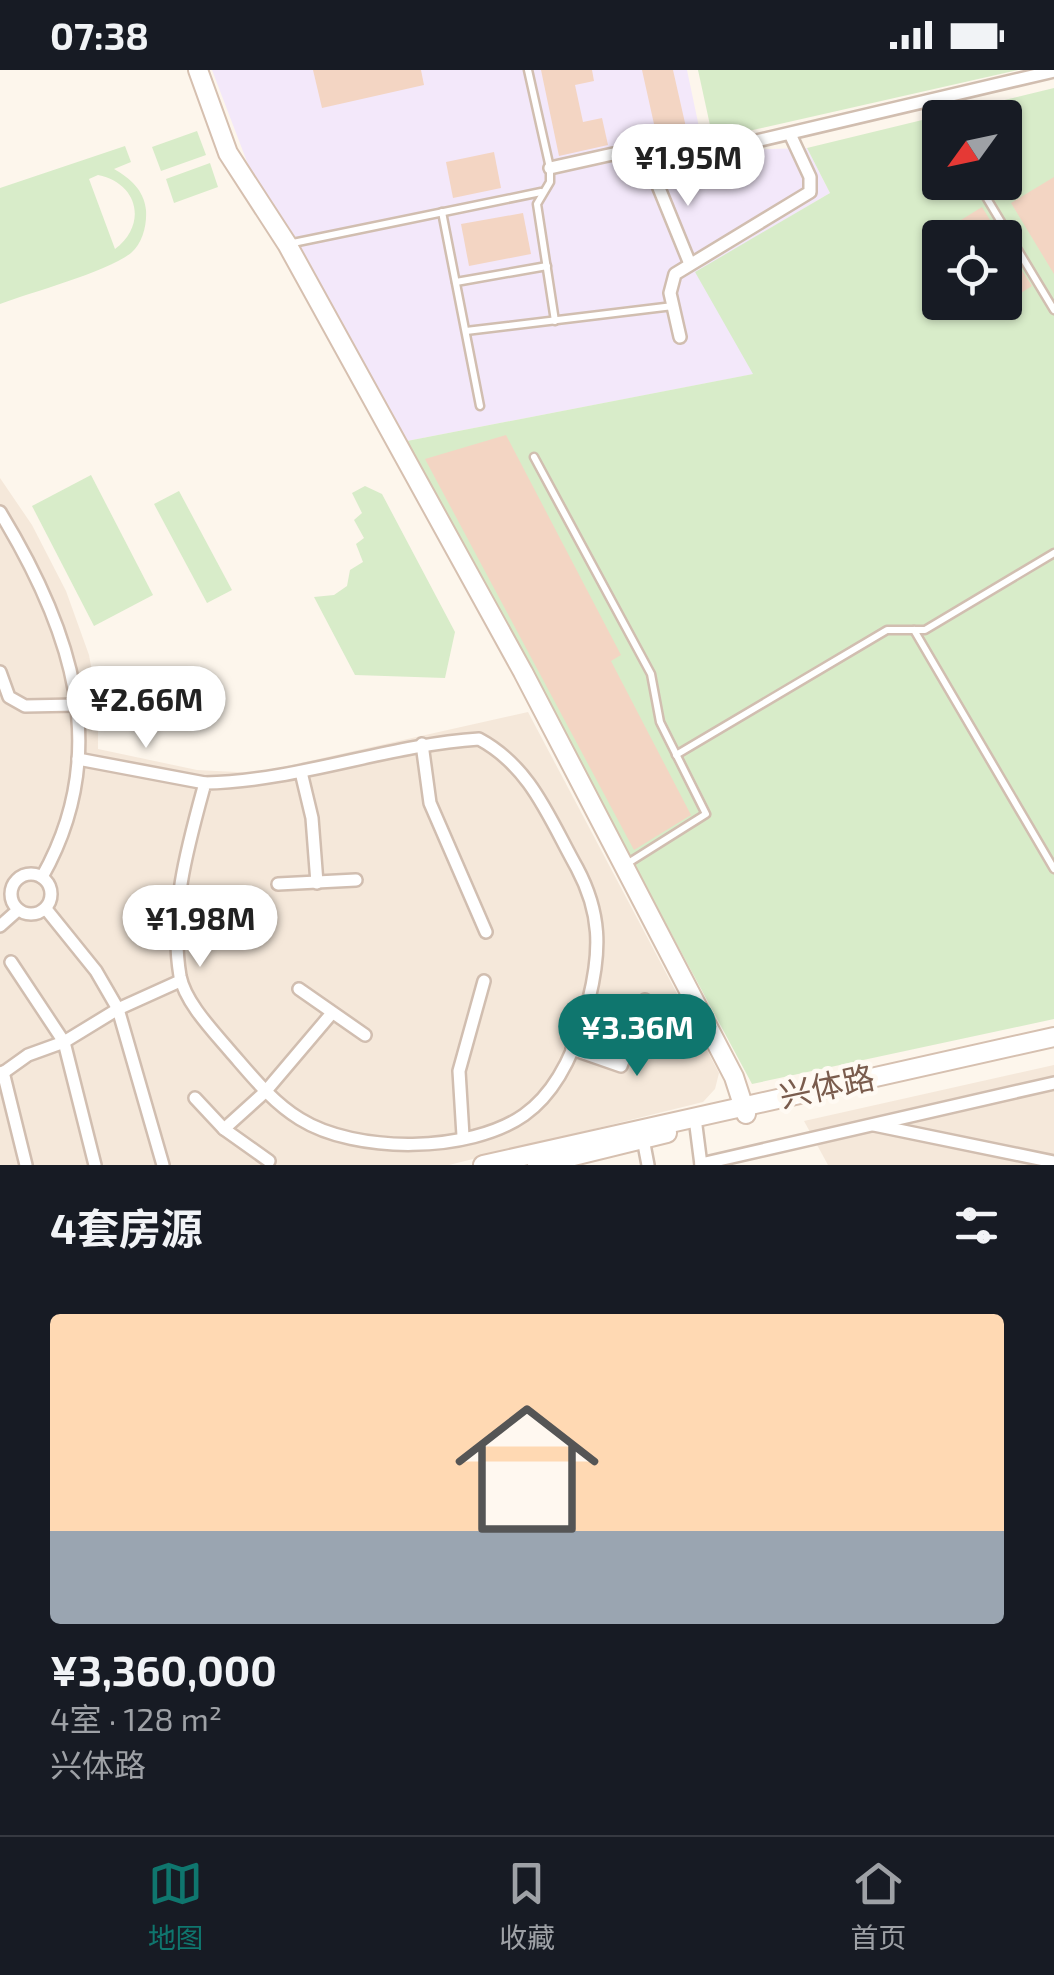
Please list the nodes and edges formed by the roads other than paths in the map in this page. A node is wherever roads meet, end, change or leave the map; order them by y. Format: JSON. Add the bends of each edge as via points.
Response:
{"nodes":[{"id":1,"x":198,"y":70,"type":"edge"},
{"id":2,"x":528,"y":70,"type":"edge"},
{"id":3,"x":1054,"y":71,"type":"edge"},
{"id":4,"x":790,"y":134,"type":"junction"},
{"id":5,"x":650,"y":166,"type":"junction"},
{"id":6,"x":550,"y":168,"type":"junction"},
{"id":7,"x":541,"y":192,"type":"junction"},
{"id":8,"x":988,"y":200,"type":"edge"},
{"id":9,"x":442,"y":212,"type":"junction"},
{"id":10,"x":287,"y":244,"type":"junction"},
{"id":11,"x":690,"y":264,"type":"junction"},
{"id":12,"x":547,"y":266,"type":"junction"},
{"id":13,"x":456,"y":282,"type":"junction"},
{"id":14,"x":673,"y":306,"type":"junction"},
{"id":15,"x":1054,"y":310,"type":"edge"},
{"id":16,"x":556,"y":321,"type":"junction"},
{"id":17,"x":466,"y":331,"type":"junction"},
{"id":18,"x":680,"y":337,"type":"dead end"},
{"id":19,"x":480,"y":406,"type":"dead end"},
{"id":20,"x":534,"y":457,"type":"dead end"},
{"id":21,"x":0,"y":512,"type":"edge"},
{"id":22,"x":1054,"y":553,"type":"edge"},
{"id":23,"x":914,"y":630,"type":"junction"},
{"id":24,"x":0,"y":672,"type":"edge"},
{"id":25,"x":78,"y":704,"type":"junction"},
{"id":26,"x":422,"y":744,"type":"junction"},
{"id":27,"x":676,"y":755,"type":"junction"},
{"id":28,"x":78,"y":759,"type":"junction"},
{"id":29,"x":301,"y":772,"type":"junction"},
{"id":30,"x":205,"y":783,"type":"junction"},
{"id":31,"x":624,"y":865,"type":"junction"},
{"id":32,"x":1054,"y":869,"type":"edge"},
{"id":33,"x":42,"y":877,"type":"junction"},
{"id":34,"x":356,"y":880,"type":"dead end"},
{"id":35,"x":317,"y":882,"type":"junction"},
{"id":36,"x":278,"y":884,"type":"dead end"},
{"id":37,"x":46,"y":908,"type":"junction"},
{"id":38,"x":18,"y":910,"type":"junction"},
{"id":39,"x":0,"y":926,"type":"edge"},
{"id":40,"x":486,"y":932,"type":"dead end"},
{"id":41,"x":12,"y":962,"type":"dead end"},
{"id":42,"x":180,"y":981,"type":"junction"},
{"id":43,"x":484,"y":981,"type":"dead end"},
{"id":44,"x":299,"y":989,"type":"dead end"},
{"id":45,"x":645,"y":1000,"type":"dead end"},
{"id":46,"x":118,"y":1009,"type":"junction"},
{"id":47,"x":332,"y":1012,"type":"junction"},
{"id":48,"x":365,"y":1036,"type":"dead end"},
{"id":49,"x":1054,"y":1037,"type":"edge"},
{"id":50,"x":64,"y":1042,"type":"junction"},
{"id":51,"x":1054,"y":1048,"type":"edge"},
{"id":52,"x":572,"y":1049,"type":"junction"},
{"id":53,"x":2,"y":1074,"type":"edge"},
{"id":54,"x":1054,"y":1083,"type":"edge"},
{"id":55,"x":265,"y":1092,"type":"junction"},
{"id":56,"x":195,"y":1098,"type":"dead end"},
{"id":57,"x":745,"y":1110,"type":"junction"},
{"id":58,"x":870,"y":1124,"type":"junction"},
{"id":59,"x":696,"y":1126,"type":"junction"},
{"id":60,"x":224,"y":1129,"type":"junction"},
{"id":61,"x":463,"y":1136,"type":"junction"},
{"id":62,"x":643,"y":1139,"type":"junction"},
{"id":63,"x":270,"y":1161,"type":"dead end"},
{"id":64,"x":1054,"y":1162,"type":"edge"},
{"id":65,"x":701,"y":1164,"type":"edge"},
{"id":66,"x":26,"y":1165,"type":"edge"},
{"id":67,"x":95,"y":1165,"type":"edge"},
{"id":68,"x":163,"y":1165,"type":"edge"},
{"id":69,"x":483,"y":1165,"type":"edge"},
{"id":70,"x":537,"y":1165,"type":"edge"},
{"id":71,"x":648,"y":1165,"type":"edge"}],
"edges":[{"from":1,"to":10,"type":"street","via":[[228,153]]},
{"from":2,"to":6,"type":"lane"},
{"from":3,"to":4,"type":"street"},
{"from":4,"to":5,"type":"street"},
{"from":4,"to":11,"type":"street","via":[[810,192]]},
{"from":5,"to":6,"type":"street","via":[[633,166],[613,154]]},
{"from":5,"to":11,"type":"street"},
{"from":6,"to":7,"type":"lane"},
{"from":7,"to":9,"type":"lane"},
{"from":7,"to":12,"type":"lane"},
{"from":8,"to":15,"type":"lane"},
{"from":9,"to":10,"type":"lane"},
{"from":9,"to":13,"type":"lane"},
{"from":10,"to":31,"type":"street"},
{"from":11,"to":14,"type":"street","via":[[671,280]]},
{"from":12,"to":13,"type":"lane"},
{"from":12,"to":16,"type":"lane"},
{"from":13,"to":17,"type":"lane"},
{"from":14,"to":16,"type":"lane"},
{"from":14,"to":18,"type":"street"},
{"from":16,"to":17,"type":"lane"},
{"from":17,"to":19,"type":"lane"},
{"from":20,"to":27,"type":"lane","via":[[650,674],[660,722]]},
{"from":21,"to":25,"type":"street","via":[[61,631]]},
{"from":22,"to":23,"type":"lane","via":[[925,630]]},
{"from":23,"to":27,"type":"lane","via":[[886,630]]},
{"from":23,"to":32,"type":"lane"},
{"from":24,"to":25,"type":"street","via":[[9,697],[25,706]]},
{"from":25,"to":28,"type":"street"},
{"from":26,"to":29,"type":"street"},
{"from":26,"to":40,"type":"street","via":[[430,803]]},
{"from":26,"to":52,"type":"street","via":[[479,739],[507,754],[527,776],[590,893],[600,955]]},
{"from":27,"to":31,"type":"lane","via":[[706,814]]},
{"from":28,"to":30,"type":"street"},
{"from":28,"to":33,"type":"street","via":[[57,850]]},
{"from":29,"to":30,"type":"street"},
{"from":29,"to":35,"type":"street"},
{"from":30,"to":42,"type":"street","via":[[180,882]]},
{"from":31,"to":57,"type":"street"},
{"from":33,"to":37,"type":"street","via":[[52,894]]},
{"from":33,"to":38,"type":"street","via":[[26,874],[13,884]]},
{"from":34,"to":35,"type":"street"},
{"from":35,"to":36,"type":"street"},
{"from":37,"to":38,"type":"street","via":[[32,915]]},
{"from":37,"to":46,"type":"street"},
{"from":38,"to":39,"type":"street"},
{"from":41,"to":50,"type":"street"},
{"from":42,"to":46,"type":"street"},
{"from":42,"to":55,"type":"street"},
{"from":43,"to":61,"type":"street","via":[[459,1071]]},
{"from":44,"to":47,"type":"street"},
{"from":45,"to":52,"type":"street","via":[[621,1066]]},
{"from":46,"to":50,"type":"street"},
{"from":46,"to":68,"type":"street"},
{"from":47,"to":48,"type":"street"},
{"from":47,"to":55,"type":"street"},
{"from":49,"to":57,"type":"street","name":"兴体路"},
{"from":50,"to":53,"type":"street"},
{"from":50,"to":67,"type":"street"},
{"from":51,"to":57,"type":"street","name":"兴体路"},
{"from":52,"to":61,"type":"street","via":[[559,1080],[524,1114]]},
{"from":53,"to":66,"type":"street"},
{"from":54,"to":58,"type":"street"},
{"from":55,"to":60,"type":"street"},
{"from":55,"to":61,"type":"street","via":[[301,1120],[352,1139],[399,1146]]},
{"from":56,"to":60,"type":"street"},
{"from":57,"to":59,"type":"street","name":"兴体路"},
{"from":57,"to":69,"type":"street","name":"兴体路"},
{"from":58,"to":64,"type":"street"},
{"from":58,"to":65,"type":"street"},
{"from":59,"to":62,"type":"street","name":"兴体路"},
{"from":59,"to":65,"type":"street"},
{"from":60,"to":63,"type":"street"},
{"from":62,"to":70,"type":"street","name":"兴体路"},
{"from":62,"to":71,"type":"street"}]}
